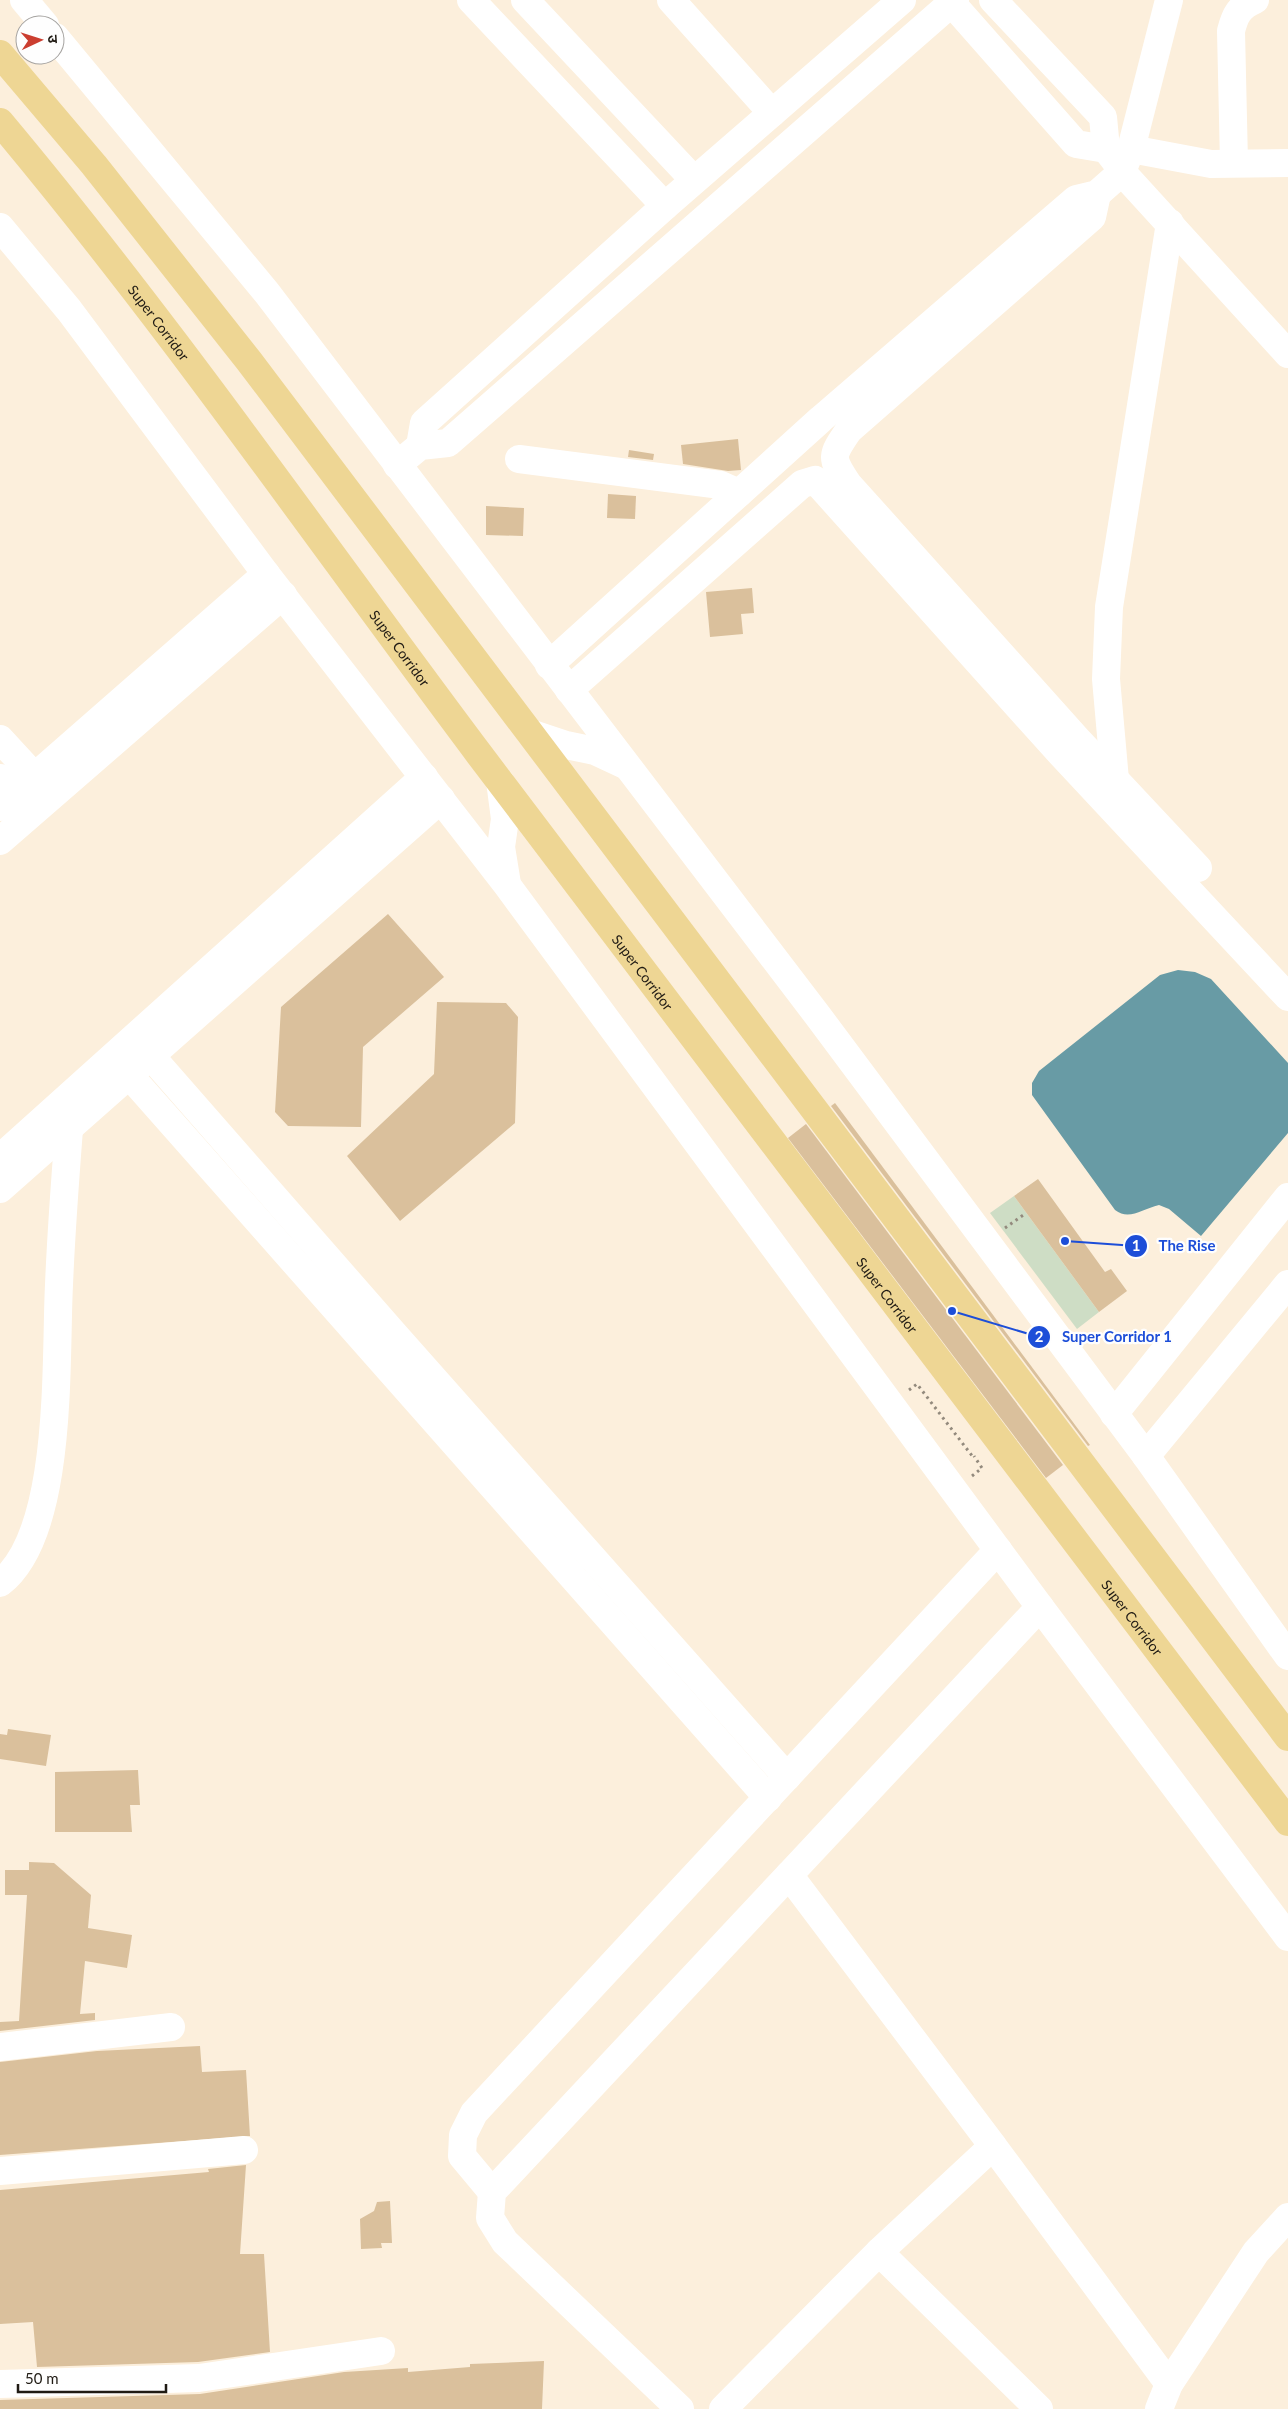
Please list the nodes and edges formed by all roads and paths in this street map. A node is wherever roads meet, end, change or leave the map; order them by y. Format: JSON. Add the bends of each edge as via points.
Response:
{"nodes":[{"id":1,"x":24,"y":0,"type":"edge"},
{"id":2,"x":471,"y":0,"type":"edge"},
{"id":3,"x":525,"y":0,"type":"edge"},
{"id":4,"x":671,"y":0,"type":"edge"},
{"id":5,"x":902,"y":0,"type":"edge"},
{"id":6,"x":994,"y":0,"type":"edge"},
{"id":7,"x":1169,"y":0,"type":"edge"},
{"id":8,"x":1255,"y":0,"type":"edge"},
{"id":9,"x":952,"y":1,"type":"edge"},
{"id":10,"x":37,"y":15,"type":"edge"},
{"id":11,"x":65,"y":49,"type":"edge"},
{"id":12,"x":0,"y":54,"type":"edge"},
{"id":13,"x":772,"y":113,"type":"junction"},
{"id":14,"x":0,"y":122,"type":"edge"},
{"id":15,"x":1120,"y":157,"type":"junction"},
{"id":16,"x":1234,"y":163,"type":"junction"},
{"id":17,"x":1288,"y":163,"type":"edge"},
{"id":18,"x":694,"y":180,"type":"junction"},
{"id":19,"x":1097,"y":194,"type":"junction"},
{"id":20,"x":665,"y":206,"type":"junction"},
{"id":21,"x":1170,"y":223,"type":"junction"},
{"id":22,"x":0,"y":227,"type":"edge"},
{"id":23,"x":1288,"y":354,"type":"edge"},
{"id":24,"x":420,"y":446,"type":"junction"},
{"id":25,"x":519,"y":459,"type":"dead end"},
{"id":26,"x":397,"y":464,"type":"junction"},
{"id":27,"x":739,"y":493,"type":"junction"},
{"id":28,"x":266,"y":574,"type":"junction"},
{"id":29,"x":283,"y":596,"type":"junction"},
{"id":30,"x":549,"y":665,"type":"junction"},
{"id":31,"x":569,"y":690,"type":"junction"},
{"id":32,"x":530,"y":732,"type":"junction"},
{"id":33,"x":0,"y":739,"type":"edge"},
{"id":34,"x":626,"y":766,"type":"junction"},
{"id":35,"x":424,"y":777,"type":"junction"},
{"id":36,"x":1115,"y":780,"type":"junction"},
{"id":37,"x":500,"y":782,"type":"junction"},
{"id":38,"x":13,"y":789,"type":"edge"},
{"id":39,"x":441,"y":799,"type":"junction"},
{"id":40,"x":0,"y":841,"type":"edge"},
{"id":41,"x":1198,"y":868,"type":"dead end"},
{"id":42,"x":507,"y":885,"type":"junction"},
{"id":43,"x":1288,"y":997,"type":"edge"},
{"id":44,"x":143,"y":1047,"type":"junction"},
{"id":45,"x":122,"y":1067,"type":"junction"},
{"id":46,"x":69,"y":1129,"type":"junction"},
{"id":47,"x":0,"y":1158,"type":"edge"},
{"id":48,"x":0,"y":1189,"type":"edge"},
{"id":49,"x":1288,"y":1197,"type":"edge"},
{"id":50,"x":1288,"y":1284,"type":"edge"},
{"id":51,"x":917,"y":1384,"type":"dead end"},
{"id":52,"x":1114,"y":1414,"type":"junction"},
{"id":53,"x":1146,"y":1456,"type":"junction"},
{"id":54,"x":973,"y":1457,"type":"dead end"},
{"id":55,"x":998,"y":1550,"type":"junction"},
{"id":56,"x":0,"y":1583,"type":"edge"},
{"id":57,"x":1040,"y":1607,"type":"junction"},
{"id":58,"x":1288,"y":1656,"type":"edge"},
{"id":59,"x":1288,"y":1737,"type":"edge"},
{"id":60,"x":787,"y":1777,"type":"junction"},
{"id":61,"x":768,"y":1798,"type":"junction"},
{"id":62,"x":1288,"y":1822,"type":"edge"},
{"id":63,"x":789,"y":1875,"type":"junction"},
{"id":64,"x":1288,"y":1937,"type":"edge"},
{"id":65,"x":171,"y":2027,"type":"dead end"},
{"id":66,"x":0,"y":2047,"type":"edge"},
{"id":67,"x":993,"y":2146,"type":"junction"},
{"id":68,"x":244,"y":2150,"type":"dead end"},
{"id":69,"x":0,"y":2171,"type":"edge"},
{"id":70,"x":492,"y":2192,"type":"junction"},
{"id":71,"x":1288,"y":2217,"type":"edge"},
{"id":72,"x":879,"y":2252,"type":"junction"},
{"id":73,"x":381,"y":2351,"type":"dead end"},
{"id":74,"x":0,"y":2384,"type":"edge"},
{"id":75,"x":1169,"y":2384,"type":"junction"},
{"id":76,"x":680,"y":2409,"type":"edge"},
{"id":77,"x":723,"y":2409,"type":"edge"},
{"id":78,"x":1039,"y":2409,"type":"edge"},
{"id":79,"x":1159,"y":2409,"type":"edge"}],
"edges":[{"from":1,"to":10,"type":"street"},
{"from":2,"to":20,"type":"street"},
{"from":3,"to":18,"type":"street"},
{"from":4,"to":13,"type":"street"},
{"from":5,"to":13,"type":"street"},
{"from":6,"to":15,"type":"street","via":[[1103,118]]},
{"from":7,"to":15,"type":"street"},
{"from":8,"to":16,"type":"street","via":[[1245,4],[1236,14],[1231,31]]},
{"from":9,"to":15,"type":"street","via":[[1076,144]]},
{"from":9,"to":24,"type":"street","via":[[448,443]]},
{"from":11,"to":26,"type":"street","via":[[267,293]]},
{"from":12,"to":32,"type":"main road","via":[[94,165],[249,361]]},
{"from":13,"to":18,"type":"street"},
{"from":14,"to":37,"type":"main road","name":"Super Corridor","via":[[60,193],[212,389]]},
{"from":15,"to":16,"type":"street"},
{"from":15,"to":19,"type":"street"},
{"from":15,"to":21,"type":"street"},
{"from":16,"to":17,"type":"street"},
{"from":18,"to":20,"type":"street"},
{"from":19,"to":27,"type":"street","via":[[1076,199]]},
{"from":19,"to":36,"type":"street","via":[[1092,216],[849,430],[835,451],[836,465],[848,484]]},
{"from":20,"to":24,"type":"street","via":[[424,423]]},
{"from":21,"to":23,"type":"street"},
{"from":21,"to":36,"type":"street","via":[[1110,607],[1106,679]]},
{"from":22,"to":28,"type":"street","via":[[69,310]]},
{"from":24,"to":26,"type":"street"},
{"from":25,"to":27,"type":"street","via":[[720,485]]},
{"from":26,"to":30,"type":"street"},
{"from":27,"to":30,"type":"street"},
{"from":28,"to":29,"type":"street"},
{"from":28,"to":38,"type":"street"},
{"from":29,"to":35,"type":"street"},
{"from":29,"to":40,"type":"street"},
{"from":30,"to":31,"type":"street"},
{"from":31,"to":34,"type":"street"},
{"from":31,"to":43,"type":"street","via":[[802,484],[815,480],[1060,753]]},
{"from":32,"to":34,"type":"street","via":[[566,746],[595,751]]},
{"from":32,"to":59,"type":"main road"},
{"from":33,"to":38,"type":"street"},
{"from":34,"to":52,"type":"street","via":[[1084,1357]]},
{"from":35,"to":39,"type":"street"},
{"from":35,"to":44,"type":"street"},
{"from":36,"to":41,"type":"street"},
{"from":37,"to":42,"type":"street","via":[[505,818],[501,847]]},
{"from":37,"to":62,"type":"main road","name":"Super Corridor"},
{"from":39,"to":42,"type":"street"},
{"from":39,"to":44,"type":"street"},
{"from":42,"to":55,"type":"street"},
{"from":44,"to":45,"type":"street"},
{"from":44,"to":60,"type":"street"},
{"from":45,"to":46,"type":"street"},
{"from":45,"to":47,"type":"street"},
{"from":45,"to":61,"type":"street"},
{"from":46,"to":48,"type":"street"},
{"from":46,"to":56,"type":"street","via":[[55,1416],[43,1498],[28,1549],[9,1577]]},
{"from":49,"to":52,"type":"street"},
{"from":50,"to":53,"type":"street"},
{"from":51,"to":54,"type":"path"},
{"from":52,"to":53,"type":"street"},
{"from":53,"to":58,"type":"street"},
{"from":55,"to":57,"type":"street"},
{"from":55,"to":60,"type":"street"},
{"from":57,"to":63,"type":"street"},
{"from":57,"to":64,"type":"street"},
{"from":60,"to":61,"type":"street"},
{"from":61,"to":70,"type":"street","via":[[474,2113],[463,2134],[462,2156]]},
{"from":63,"to":67,"type":"street"},
{"from":63,"to":70,"type":"street"},
{"from":65,"to":66,"type":"street"},
{"from":67,"to":72,"type":"street"},
{"from":67,"to":75,"type":"street"},
{"from":68,"to":69,"type":"street"},
{"from":70,"to":76,"type":"street","via":[[490,2218],[505,2242]]},
{"from":71,"to":75,"type":"street","via":[[1256,2252]]},
{"from":72,"to":77,"type":"street"},
{"from":72,"to":78,"type":"street"},
{"from":73,"to":74,"type":"street","via":[[199,2378]]},
{"from":75,"to":79,"type":"street"}]}
